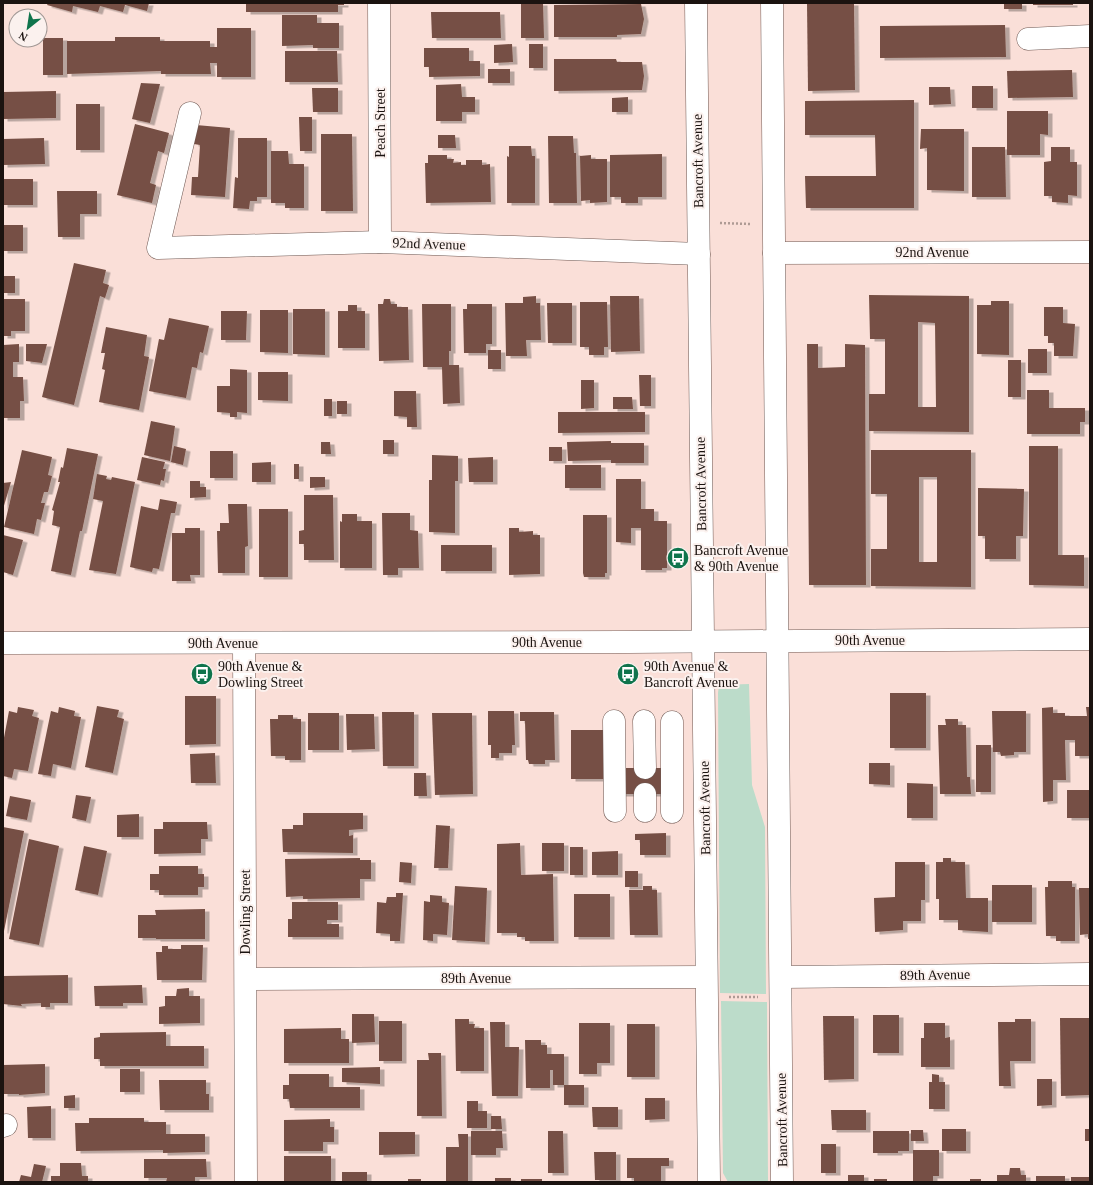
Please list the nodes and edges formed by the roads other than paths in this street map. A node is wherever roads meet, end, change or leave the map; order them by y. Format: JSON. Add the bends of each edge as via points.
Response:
{"nodes":[{"id":1,"x":379,"y":3,"type":"edge"},
{"id":2,"x":696,"y":3,"type":"edge"},
{"id":3,"x":772,"y":3,"type":"edge"},
{"id":4,"x":1090,"y":36,"type":"edge"},
{"id":5,"x":1028,"y":39,"type":"dead end"},
{"id":6,"x":190,"y":113,"type":"dead end"},
{"id":7,"x":380,"y":242,"type":"junction"},
{"id":8,"x":1090,"y":252,"type":"edge"},
{"id":9,"x":774,"y":253,"type":"junction"},
{"id":10,"x":700,"y":254,"type":"junction"},
{"id":11,"x":1090,"y":639,"type":"edge"},
{"id":12,"x":778,"y":641,"type":"junction"},
{"id":13,"x":244,"y":642,"type":"junction"},
{"id":14,"x":703,"y":642,"type":"junction"},
{"id":15,"x":3,"y":643,"type":"edge"},
{"id":16,"x":614,"y":721,"type":"dead end"},
{"id":17,"x":644,"y":721,"type":"dead end"},
{"id":18,"x":672,"y":722,"type":"dead end"},
{"id":19,"x":645,"y":768,"type":"dead end"},
{"id":20,"x":615,"y":811,"type":"dead end"},
{"id":21,"x":672,"y":812,"type":"dead end"},
{"id":22,"x":1090,"y":974,"type":"edge"},
{"id":23,"x":246,"y":979,"type":"junction"},
{"id":24,"x":706,"y":987,"type":"junction"},
{"id":25,"x":781,"y":987,"type":"junction"},
{"id":26,"x":246,"y":1182,"type":"edge"},
{"id":27,"x":709,"y":1182,"type":"edge"},
{"id":28,"x":782,"y":1182,"type":"edge"}],
"edges":[{"from":1,"to":7,"type":"street","name":"Peach Street"},
{"from":2,"to":10,"type":"street","name":"Bancroft Avenue"},
{"from":3,"to":9,"type":"street","name":"Bancroft Avenue"},
{"from":4,"to":5,"type":"street"},
{"from":6,"to":7,"type":"street","name":"92nd Avenue","via":[[158,248]]},
{"from":7,"to":10,"type":"street","name":"92nd Avenue"},
{"from":8,"to":9,"type":"street","name":"92nd Avenue"},
{"from":9,"to":12,"type":"street","name":"Bancroft Avenue"},
{"from":10,"to":14,"type":"street","name":"Bancroft Avenue"},
{"from":11,"to":12,"type":"street","name":"90th Avenue"},
{"from":12,"to":14,"type":"street","name":"90th Avenue"},
{"from":12,"to":25,"type":"street","name":"Bancroft Avenue"},
{"from":13,"to":14,"type":"street","name":"90th Avenue"},
{"from":13,"to":15,"type":"street","name":"90th Avenue"},
{"from":13,"to":23,"type":"street","name":"Dowling Street"},
{"from":14,"to":24,"type":"street","name":"Bancroft Avenue"},
{"from":16,"to":20,"type":"street"},
{"from":17,"to":19,"type":"street"},
{"from":18,"to":21,"type":"street"},
{"from":22,"to":25,"type":"street","name":"89th Avenue"},
{"from":23,"to":24,"type":"street","name":"89th Avenue"},
{"from":23,"to":26,"type":"street","name":"Dowling Street"},
{"from":24,"to":27,"type":"street","name":"Bancroft Avenue"},
{"from":25,"to":28,"type":"street","name":"Bancroft Avenue"}]}
